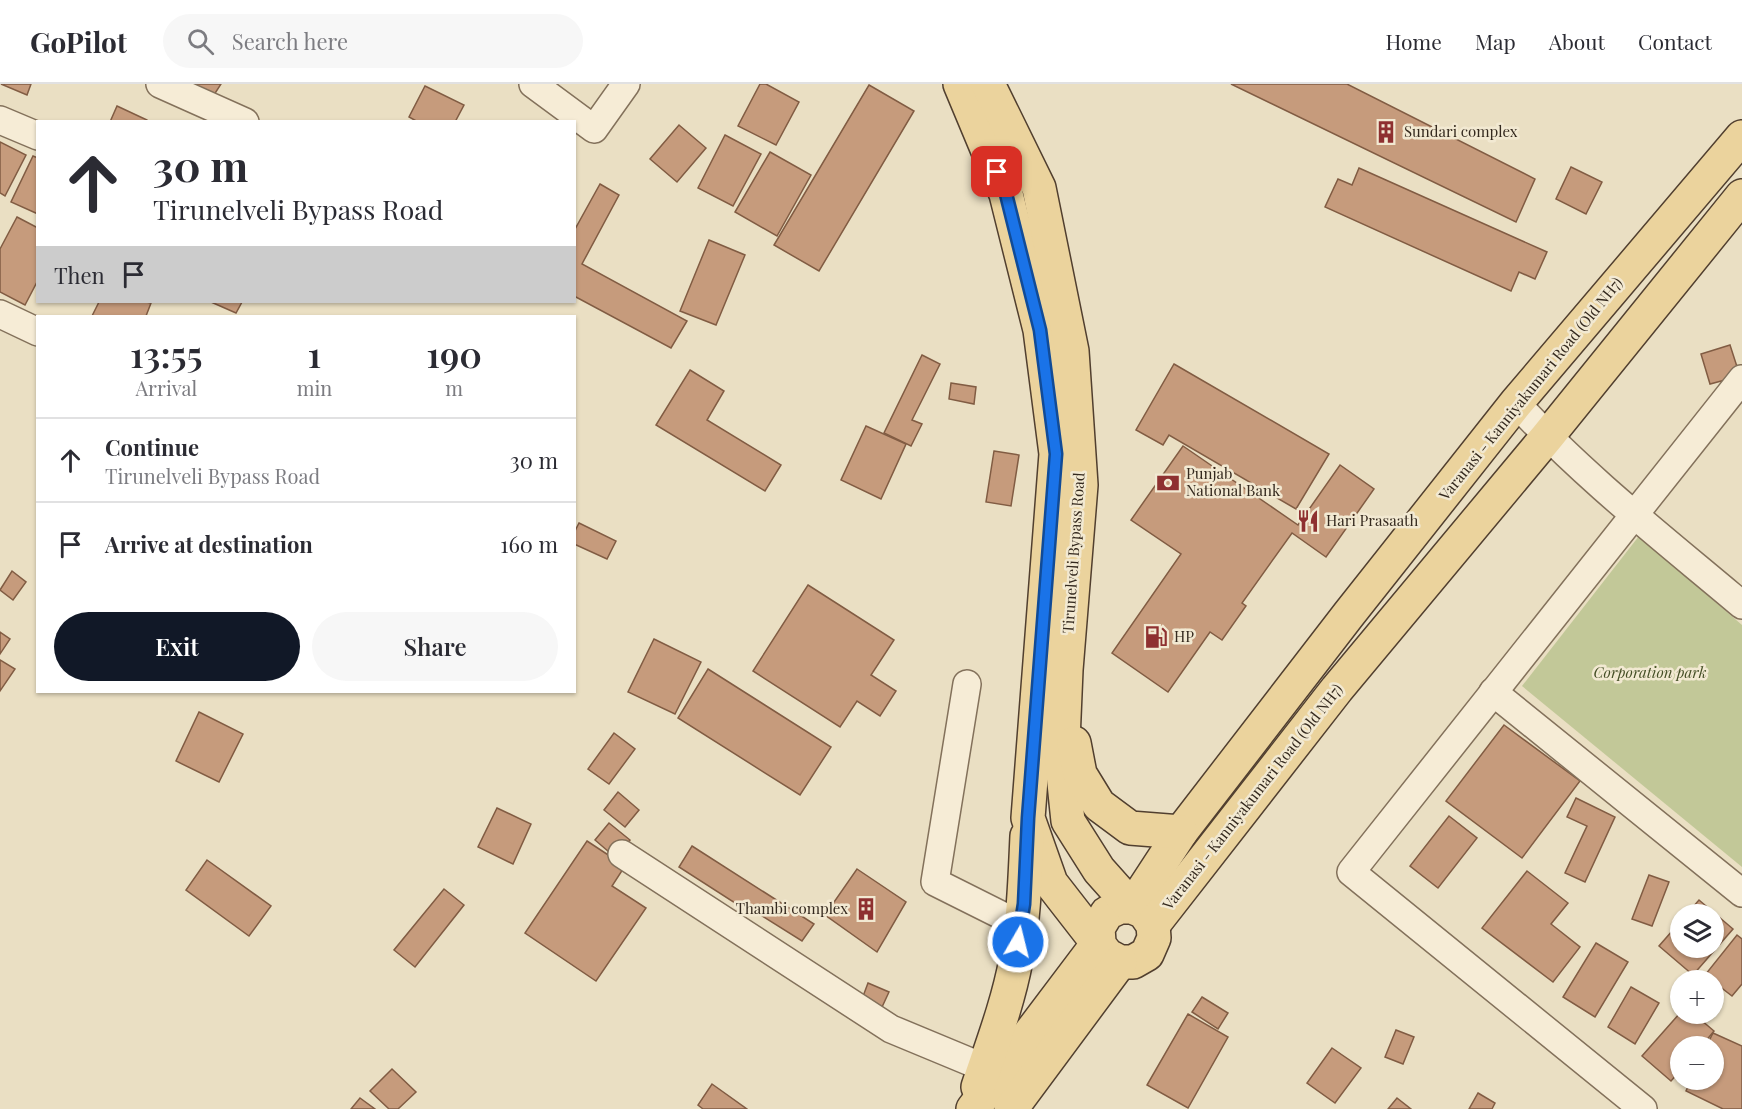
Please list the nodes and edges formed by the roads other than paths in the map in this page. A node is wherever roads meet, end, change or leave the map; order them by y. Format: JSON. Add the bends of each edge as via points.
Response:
{"nodes":[{"id":1,"x":160,"y":84,"type":"edge"},
{"id":2,"x":533,"y":84,"type":"edge"},
{"id":3,"x":626,"y":84,"type":"edge"},
{"id":4,"x":960,"y":84,"type":"edge"},
{"id":5,"x":988,"y":84,"type":"edge"},
{"id":6,"x":0,"y":120,"type":"edge"},
{"id":7,"x":241,"y":120,"type":"edge"},
{"id":8,"x":36,"y":135,"type":"edge"},
{"id":9,"x":1742,"y":137,"type":"edge"},
{"id":10,"x":1742,"y":196,"type":"edge"},
{"id":11,"x":0,"y":314,"type":"edge"},
{"id":12,"x":36,"y":331,"type":"edge"},
{"id":13,"x":1742,"y":380,"type":"edge"},
{"id":14,"x":1516,"y":403,"type":"junction"},
{"id":15,"x":1547,"y":437,"type":"junction"},
{"id":16,"x":1634,"y":514,"type":"junction"},
{"id":17,"x":1742,"y":605,"type":"edge"},
{"id":18,"x":967,"y":684,"type":"dead end"},
{"id":19,"x":1065,"y":692,"type":"junction"},
{"id":20,"x":1493,"y":692,"type":"junction"},
{"id":21,"x":1028,"y":818,"type":"junction"},
{"id":22,"x":1181,"y":832,"type":"junction"},
{"id":23,"x":622,"y":854,"type":"dead end"},
{"id":24,"x":1742,"y":893,"type":"edge"},
{"id":25,"x":1143,"y":916,"type":"junction"},
{"id":26,"x":1021,"y":925,"type":"junction"},
{"id":27,"x":1109,"y":952,"type":"junction"},
{"id":28,"x":985,"y":1068,"type":"junction"},
{"id":29,"x":972,"y":1109,"type":"edge"},
{"id":30,"x":1011,"y":1109,"type":"edge"},
{"id":31,"x":1642,"y":1109,"type":"edge"}],
"edges":[{"from":1,"to":7,"type":"street"},
{"from":2,"to":3,"type":"street","via":[[594,129]]},
{"from":4,"to":21,"type":"main road","name":"Tirunelveli Bypass Road","via":[[1006,194],[1040,330],[1056,454]]},
{"from":5,"to":19,"type":"main road","name":"Tirunelveli Bypass Road","via":[[1039,188],[1072,351],[1081,485]]},
{"from":6,"to":8,"type":"street"},
{"from":9,"to":14,"type":"main road","name":"Varanasi - Kanniyakumari Road (Old NH7)"},
{"from":10,"to":15,"type":"main road","name":"Varanasi - Kanniyakumari Road (Old NH7)"},
{"from":11,"to":12,"type":"street"},
{"from":13,"to":16,"type":"street"},
{"from":14,"to":15,"type":"street"},
{"from":14,"to":22,"type":"main road","name":"Varanasi - Kanniyakumari Road (Old NH7)"},
{"from":15,"to":16,"type":"street"},
{"from":15,"to":25,"type":"main road","name":"Varanasi - Kanniyakumari Road (Old NH7)"},
{"from":16,"to":17,"type":"street"},
{"from":16,"to":20,"type":"street"},
{"from":18,"to":26,"type":"street","via":[[935,882]]},
{"from":19,"to":22,"type":"main road","via":[[1080,774],[1099,805],[1130,828]]},
{"from":19,"to":25,"type":"main road","name":"Tirunelveli Bypass Road","via":[[1062,764],[1068,821],[1099,870]]},
{"from":20,"to":24,"type":"street"},
{"from":20,"to":31,"type":"street","via":[[1351,872]]},
{"from":21,"to":26,"type":"main road"},
{"from":21,"to":27,"type":"main road","name":"Tirunelveli Bypass Road","via":[[1051,883]]},
{"from":22,"to":25,"type":"main road","name":"Varanasi - Kanniyakumari Road (Old NH7)"},
{"from":23,"to":28,"type":"street","via":[[891,1029]]},
{"from":25,"to":27,"type":"main road","via":[[1120,907],[1107,913],[1098,928]]},
{"from":25,"to":27,"type":"main road","name":"Varanasi - Kanniyakumari Road (Old NH7)","via":[[1154,938],[1147,954],[1133,962]]},
{"from":26,"to":28,"type":"main road","via":[[1003,1014]]},
{"from":27,"to":29,"type":"main road"},
{"from":27,"to":30,"type":"main road"},
{"from":28,"to":29,"type":"main road"}]}
